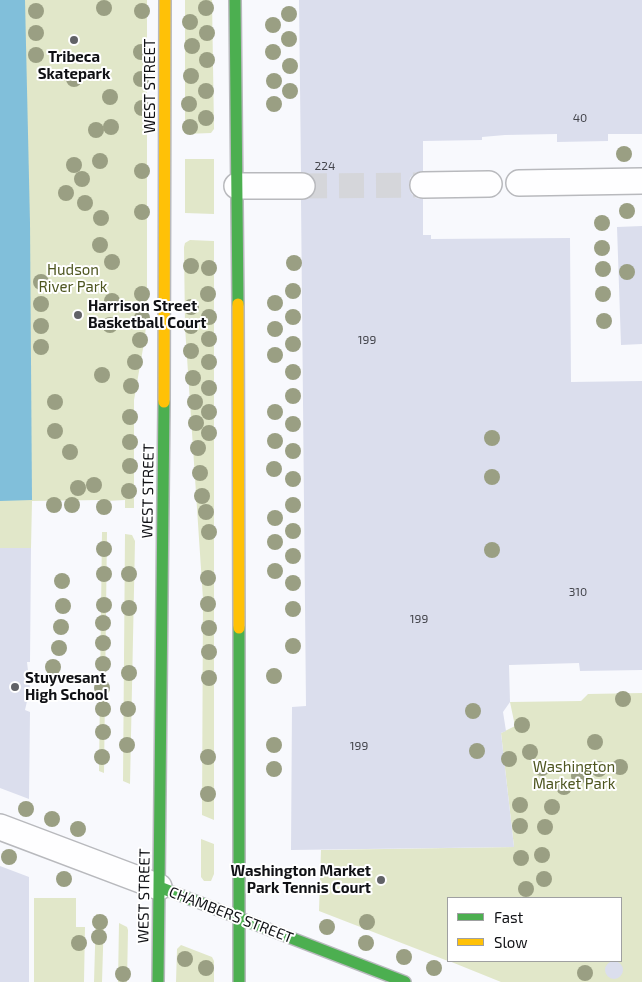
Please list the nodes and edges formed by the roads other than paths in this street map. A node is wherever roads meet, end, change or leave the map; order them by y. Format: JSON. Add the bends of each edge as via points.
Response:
{"nodes":[{"id":1,"x":165,"y":0,"type":"edge"},
{"id":2,"x":235,"y":0,"type":"edge"},
{"id":3,"x":642,"y":181,"type":"edge"},
{"id":4,"x":519,"y":183,"type":"dead end"},
{"id":5,"x":423,"y":184,"type":"tunnel mouth"},
{"id":6,"x":489,"y":184,"type":"dead end"},
{"id":7,"x":237,"y":186,"type":"junction"},
{"id":8,"x":302,"y":186,"type":"tunnel mouth"},
{"id":9,"x":0,"y":827,"type":"edge"},
{"id":10,"x":159,"y":887,"type":"junction"},
{"id":11,"x":240,"y":919,"type":"junction"},
{"id":12,"x":158,"y":982,"type":"edge"},
{"id":13,"x":239,"y":982,"type":"edge"},
{"id":14,"x":405,"y":982,"type":"edge"}],
"edges":[{"from":1,"to":10,"type":"main road","name":"WEST STREET"},
{"from":2,"to":7,"type":"main road"},
{"from":3,"to":4,"type":"street"},
{"from":5,"to":6,"type":"street"},
{"from":7,"to":8,"type":"street"},
{"from":7,"to":11,"type":"main road"},
{"from":9,"to":10,"type":"street","name":"CHAMBERS STREET"},
{"from":10,"to":11,"type":"main road","name":"CHAMBERS STREET"},
{"from":10,"to":12,"type":"main road","name":"WEST STREET"},
{"from":11,"to":13,"type":"main road"},
{"from":11,"to":14,"type":"main road","name":"CHAMBERS STREET"}]}
